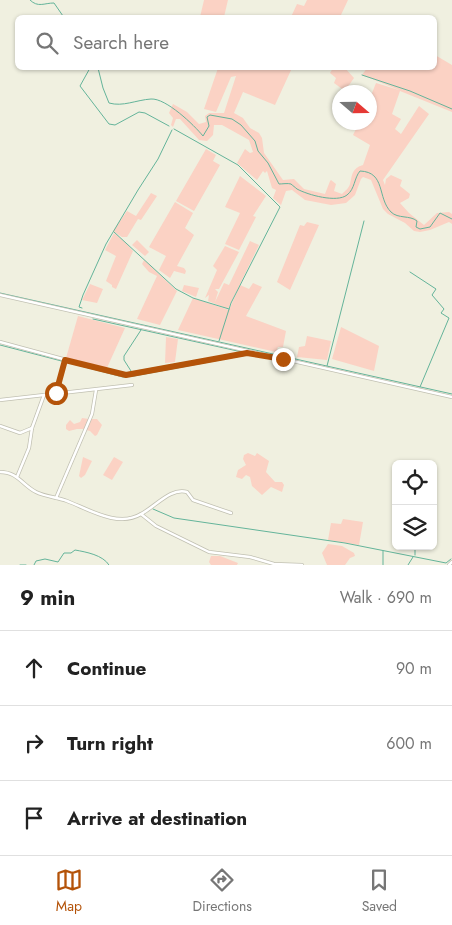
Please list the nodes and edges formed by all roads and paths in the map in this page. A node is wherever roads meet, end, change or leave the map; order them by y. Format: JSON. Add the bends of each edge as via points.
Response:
{"nodes":[{"id":1,"x":0,"y":296,"type":"edge"},
{"id":2,"x":0,"y":342,"type":"edge"},
{"id":3,"x":251,"y":352,"type":"junction"},
{"id":4,"x":65,"y":360,"type":"junction"},
{"id":5,"x":132,"y":385,"type":"dead end"},
{"id":6,"x":96,"y":390,"type":"junction"},
{"id":7,"x":56,"y":393,"type":"junction"},
{"id":8,"x":44,"y":395,"type":"junction"},
{"id":9,"x":452,"y":397,"type":"edge"},
{"id":10,"x":0,"y":400,"type":"edge"},
{"id":11,"x":0,"y":426,"type":"edge"},
{"id":12,"x":32,"y":428,"type":"junction"},
{"id":13,"x":0,"y":472,"type":"edge"},
{"id":14,"x":17,"y":477,"type":"junction"},
{"id":15,"x":56,"y":498,"type":"junction"},
{"id":16,"x":231,"y":513,"type":"dead end"},
{"id":17,"x":141,"y":514,"type":"junction"},
{"id":18,"x":452,"y":562,"type":"edge"},
{"id":19,"x":302,"y":565,"type":"edge"},
{"id":20,"x":449,"y":565,"type":"edge"}],
"edges":[{"from":1,"to":3,"type":"street"},
{"from":2,"to":4,"type":"street"},
{"from":3,"to":4,"type":"street","via":[[126,375]]},
{"from":3,"to":9,"type":"street"},
{"from":4,"to":7,"type":"street"},
{"from":5,"to":6,"type":"street"},
{"from":6,"to":7,"type":"street"},
{"from":6,"to":15,"type":"street","via":[[92,414]]},
{"from":7,"to":8,"type":"street"},
{"from":8,"to":10,"type":"street"},
{"from":8,"to":12,"type":"street"},
{"from":11,"to":12,"type":"street","via":[[20,433]]},
{"from":12,"to":14,"type":"street","via":[[30,444]]},
{"from":13,"to":14,"type":"street"},
{"from":14,"to":15,"type":"street","via":[[34,492]]},
{"from":15,"to":17,"type":"street","via":[[112,518]]},
{"from":16,"to":17,"type":"street","via":[[193,500],[182,490]]},
{"from":17,"to":19,"type":"street","via":[[156,526],[209,552],[250,557],[274,564]]},
{"from":18,"to":20,"type":"street"}]}
